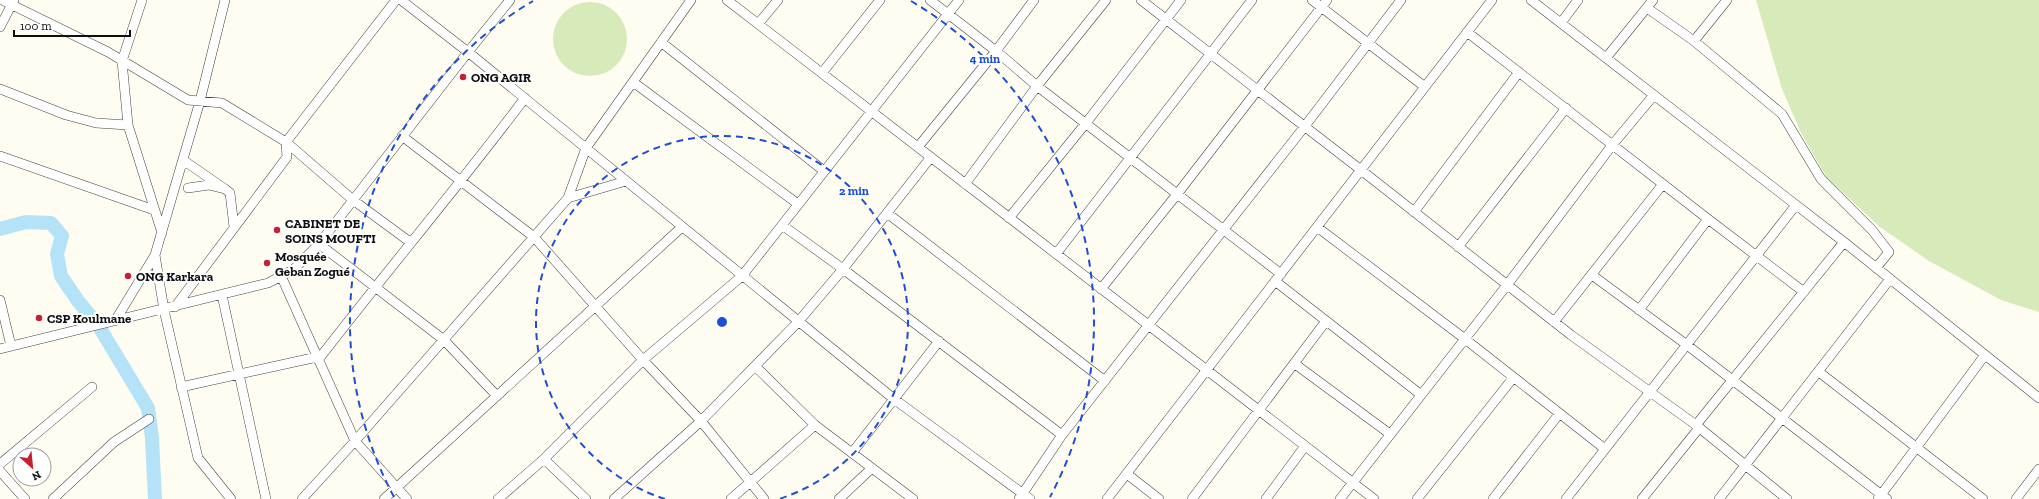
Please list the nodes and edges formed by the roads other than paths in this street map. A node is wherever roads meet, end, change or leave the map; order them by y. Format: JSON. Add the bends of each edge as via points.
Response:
{"nodes":[{"id":1,"x":2,"y":0,"type":"edge"},
{"id":2,"x":142,"y":0,"type":"edge"},
{"id":3,"x":225,"y":0,"type":"edge"},
{"id":4,"x":396,"y":0,"type":"edge"},
{"id":5,"x":401,"y":0,"type":"edge"},
{"id":6,"x":510,"y":0,"type":"edge"},
{"id":7,"x":691,"y":0,"type":"edge"},
{"id":8,"x":727,"y":0,"type":"edge"},
{"id":9,"x":778,"y":0,"type":"edge"},
{"id":10,"x":880,"y":0,"type":"edge"},
{"id":11,"x":930,"y":0,"type":"edge"},
{"id":12,"x":959,"y":0,"type":"edge"},
{"id":13,"x":1034,"y":0,"type":"edge"},
{"id":14,"x":1106,"y":0,"type":"edge"},
{"id":15,"x":1141,"y":0,"type":"edge"},
{"id":16,"x":1181,"y":0,"type":"edge"},
{"id":17,"x":1252,"y":0,"type":"edge"},
{"id":18,"x":1312,"y":0,"type":"edge"},
{"id":19,"x":1401,"y":0,"type":"edge"},
{"id":20,"x":1492,"y":0,"type":"edge"},
{"id":21,"x":1531,"y":0,"type":"edge"},
{"id":22,"x":1578,"y":0,"type":"edge"},
{"id":23,"x":1652,"y":0,"type":"edge"},
{"id":24,"x":1727,"y":0,"type":"edge"},
{"id":25,"x":12,"y":2,"type":"edge"},
{"id":26,"x":1325,"y":4,"type":"edge"},
{"id":27,"x":1647,"y":8,"type":"junction"},
{"id":28,"x":949,"y":14,"type":"junction"},
{"id":29,"x":1166,"y":19,"type":"junction"},
{"id":30,"x":1561,"y":23,"type":"junction"},
{"id":31,"x":758,"y":24,"type":"junction"},
{"id":32,"x":0,"y":28,"type":"edge"},
{"id":33,"x":1467,"y":32,"type":"junction"},
{"id":34,"x":1694,"y":41,"type":"junction"},
{"id":35,"x":661,"y":42,"type":"junction"},
{"id":36,"x":1368,"y":43,"type":"junction"},
{"id":37,"x":996,"y":51,"type":"junction"},
{"id":38,"x":468,"y":52,"type":"junction"},
{"id":39,"x":1211,"y":54,"type":"junction"},
{"id":40,"x":1606,"y":58,"type":"junction"},
{"id":41,"x":122,"y":61,"type":"junction"},
{"id":42,"x":1519,"y":72,"type":"junction"},
{"id":43,"x":822,"y":74,"type":"junction"},
{"id":44,"x":633,"y":82,"type":"junction"},
{"id":45,"x":1037,"y":86,"type":"junction"},
{"id":46,"x":1425,"y":87,"type":"junction"},
{"id":47,"x":0,"y":89,"type":"edge"},
{"id":48,"x":1258,"y":90,"type":"junction"},
{"id":49,"x":1654,"y":95,"type":"junction"},
{"id":50,"x":525,"y":98,"type":"junction"},
{"id":51,"x":200,"y":101,"type":"junction"},
{"id":52,"x":1566,"y":108,"type":"junction"},
{"id":53,"x":871,"y":111,"type":"junction"},
{"id":54,"x":1086,"y":123,"type":"junction"},
{"id":55,"x":128,"y":125,"type":"junction"},
{"id":56,"x":1304,"y":126,"type":"junction"},
{"id":57,"x":402,"y":136,"type":"junction"},
{"id":58,"x":286,"y":142,"type":"junction"},
{"id":59,"x":1613,"y":144,"type":"junction"},
{"id":60,"x":586,"y":148,"type":"junction"},
{"id":61,"x":918,"y":148,"type":"junction"},
{"id":62,"x":0,"y":156,"type":"edge"},
{"id":63,"x":931,"y":157,"type":"junction"},
{"id":64,"x":1131,"y":157,"type":"junction"},
{"id":65,"x":183,"y":160,"type":"junction"},
{"id":66,"x":1361,"y":170,"type":"junction"},
{"id":67,"x":824,"y":171,"type":"junction"},
{"id":68,"x":626,"y":181,"type":"junction"},
{"id":69,"x":461,"y":182,"type":"junction"},
{"id":70,"x":965,"y":184,"type":"junction"},
{"id":71,"x":1663,"y":184,"type":"junction"},
{"id":72,"x":188,"y":188,"type":"dead end"},
{"id":73,"x":225,"y":189,"type":"junction"},
{"id":74,"x":1178,"y":194,"type":"junction"},
{"id":75,"x":568,"y":198,"type":"junction"},
{"id":76,"x":354,"y":200,"type":"junction"},
{"id":77,"x":798,"y":204,"type":"junction"},
{"id":78,"x":1796,"y":205,"type":"junction"},
{"id":79,"x":154,"y":210,"type":"junction"},
{"id":80,"x":1414,"y":212,"type":"junction"},
{"id":81,"x":887,"y":213,"type":"junction"},
{"id":82,"x":1009,"y":218,"type":"junction"},
{"id":83,"x":1708,"y":219,"type":"junction"},
{"id":84,"x":782,"y":225,"type":"junction"},
{"id":85,"x":234,"y":227,"type":"junction"},
{"id":86,"x":682,"y":227,"type":"junction"},
{"id":87,"x":1317,"y":227,"type":"junction"},
{"id":88,"x":1223,"y":229,"type":"junction"},
{"id":89,"x":162,"y":233,"type":"junction"},
{"id":90,"x":534,"y":237,"type":"junction"},
{"id":91,"x":410,"y":242,"type":"junction"},
{"id":92,"x":1844,"y":242,"type":"junction"},
{"id":93,"x":319,"y":244,"type":"junction"},
{"id":94,"x":1458,"y":247,"type":"junction"},
{"id":95,"x":1056,"y":254,"type":"junction"},
{"id":96,"x":155,"y":255,"type":"junction"},
{"id":97,"x":1757,"y":255,"type":"junction"},
{"id":98,"x":1876,"y":268,"type":"junction"},
{"id":99,"x":844,"y":269,"type":"junction"},
{"id":100,"x":1592,"y":275,"type":"junction"},
{"id":101,"x":742,"y":276,"type":"junction"},
{"id":102,"x":1278,"y":277,"type":"junction"},
{"id":103,"x":282,"y":278,"type":"junction"},
{"id":104,"x":1890,"y":279,"type":"junction"},
{"id":105,"x":1507,"y":284,"type":"junction"},
{"id":106,"x":375,"y":287,"type":"junction"},
{"id":107,"x":1101,"y":289,"type":"junction"},
{"id":108,"x":1804,"y":292,"type":"junction"},
{"id":109,"x":222,"y":295,"type":"junction"},
{"id":110,"x":0,"y":300,"type":"edge"},
{"id":111,"x":595,"y":307,"type":"junction"},
{"id":112,"x":175,"y":308,"type":"junction"},
{"id":113,"x":164,"y":310,"type":"junction"},
{"id":114,"x":1639,"y":310,"type":"junction"},
{"id":115,"x":115,"y":321,"type":"junction"},
{"id":116,"x":1326,"y":321,"type":"junction"},
{"id":117,"x":798,"y":322,"type":"junction"},
{"id":118,"x":1554,"y":322,"type":"junction"},
{"id":119,"x":1148,"y":325,"type":"junction"},
{"id":120,"x":1465,"y":339,"type":"junction"},
{"id":121,"x":444,"y":340,"type":"junction"},
{"id":122,"x":939,"y":341,"type":"junction"},
{"id":123,"x":1687,"y":345,"type":"junction"},
{"id":124,"x":11,"y":346,"type":"junction"},
{"id":125,"x":0,"y":349,"type":"edge"},
{"id":126,"x":1985,"y":355,"type":"junction"},
{"id":127,"x":318,"y":358,"type":"junction"},
{"id":128,"x":643,"y":360,"type":"junction"},
{"id":129,"x":1295,"y":364,"type":"junction"},
{"id":130,"x":756,"y":366,"type":"junction"},
{"id":131,"x":1206,"y":370,"type":"junction"},
{"id":132,"x":1819,"y":372,"type":"junction"},
{"id":133,"x":239,"y":374,"type":"junction"},
{"id":134,"x":1513,"y":378,"type":"junction"},
{"id":135,"x":1733,"y":380,"type":"junction"},
{"id":136,"x":1105,"y":381,"type":"junction"},
{"id":137,"x":92,"y":387,"type":"dead end"},
{"id":138,"x":181,"y":387,"type":"junction"},
{"id":139,"x":1650,"y":392,"type":"junction"},
{"id":140,"x":1420,"y":394,"type":"junction"},
{"id":141,"x":498,"y":396,"type":"junction"},
{"id":142,"x":894,"y":398,"type":"junction"},
{"id":143,"x":2039,"y":398,"type":"edge"},
{"id":144,"x":1259,"y":410,"type":"junction"},
{"id":145,"x":1559,"y":414,"type":"junction"},
{"id":146,"x":1782,"y":418,"type":"junction"},
{"id":147,"x":150,"y":420,"type":"dead end"},
{"id":148,"x":701,"y":422,"type":"junction"},
{"id":149,"x":816,"y":425,"type":"junction"},
{"id":150,"x":1697,"y":427,"type":"junction"},
{"id":151,"x":1390,"y":434,"type":"junction"},
{"id":152,"x":1062,"y":435,"type":"junction"},
{"id":153,"x":355,"y":441,"type":"junction"},
{"id":154,"x":1305,"y":446,"type":"junction"},
{"id":155,"x":1916,"y":447,"type":"junction"},
{"id":156,"x":1605,"y":449,"type":"junction"},
{"id":157,"x":852,"y":453,"type":"junction"},
{"id":158,"x":544,"y":459,"type":"junction"},
{"id":159,"x":0,"y":464,"type":"edge"},
{"id":160,"x":1744,"y":465,"type":"junction"},
{"id":161,"x":872,"y":468,"type":"junction"},
{"id":162,"x":0,"y":470,"type":"edge"},
{"id":163,"x":2039,"y":470,"type":"edge"},
{"id":164,"x":1126,"y":474,"type":"junction"},
{"id":165,"x":1352,"y":482,"type":"junction"},
{"id":166,"x":750,"y":483,"type":"junction"},
{"id":167,"x":397,"y":488,"type":"junction"},
{"id":168,"x":1024,"y":497,"type":"edge"},
{"id":169,"x":1882,"y":498,"type":"edge"},
{"id":170,"x":25,"y":499,"type":"edge"},
{"id":171,"x":53,"y":499,"type":"edge"},
{"id":172,"x":232,"y":499,"type":"edge"},
{"id":173,"x":266,"y":499,"type":"edge"},
{"id":174,"x":302,"y":499,"type":"edge"},
{"id":175,"x":384,"y":499,"type":"edge"},
{"id":176,"x":407,"y":499,"type":"edge"},
{"id":177,"x":498,"y":499,"type":"edge"},
{"id":178,"x":586,"y":499,"type":"edge"},
{"id":179,"x":614,"y":499,"type":"edge"},
{"id":180,"x":731,"y":499,"type":"edge"},
{"id":181,"x":764,"y":499,"type":"edge"},
{"id":182,"x":839,"y":499,"type":"edge"},
{"id":183,"x":913,"y":499,"type":"edge"},
{"id":184,"x":1107,"y":499,"type":"edge"},
{"id":185,"x":1159,"y":499,"type":"edge"},
{"id":186,"x":1192,"y":499,"type":"edge"},
{"id":187,"x":1266,"y":499,"type":"edge"},
{"id":188,"x":1340,"y":499,"type":"edge"},
{"id":189,"x":1374,"y":499,"type":"edge"},
{"id":190,"x":1417,"y":499,"type":"edge"},
{"id":191,"x":1493,"y":499,"type":"edge"},
{"id":192,"x":1566,"y":499,"type":"edge"},
{"id":193,"x":1642,"y":499,"type":"edge"},
{"id":194,"x":1719,"y":499,"type":"edge"},
{"id":195,"x":1787,"y":499,"type":"edge"},
{"id":196,"x":1983,"y":499,"type":"edge"},
{"id":197,"x":2016,"y":499,"type":"edge"}],
"edges":[{"from":1,"to":25,"type":"street"},
{"from":2,"to":41,"type":"street"},
{"from":3,"to":51,"type":"street"},
{"from":4,"to":58,"type":"street"},
{"from":5,"to":38,"type":"street"},
{"from":6,"to":38,"type":"street"},
{"from":7,"to":35,"type":"street"},
{"from":8,"to":31,"type":"street"},
{"from":9,"to":31,"type":"street"},
{"from":10,"to":43,"type":"street"},
{"from":11,"to":28,"type":"street"},
{"from":12,"to":28,"type":"street"},
{"from":13,"to":37,"type":"street"},
{"from":14,"to":45,"type":"street"},
{"from":15,"to":29,"type":"street"},
{"from":16,"to":29,"type":"street"},
{"from":17,"to":39,"type":"street"},
{"from":18,"to":26,"type":"street"},
{"from":19,"to":36,"type":"street"},
{"from":20,"to":33,"type":"street"},
{"from":21,"to":30,"type":"street"},
{"from":22,"to":30,"type":"street"},
{"from":23,"to":27,"type":"street"},
{"from":24,"to":34,"type":"street"},
{"from":25,"to":32,"type":"street"},
{"from":25,"to":41,"type":"street"},
{"from":26,"to":36,"type":"street"},
{"from":26,"to":48,"type":"street"},
{"from":27,"to":34,"type":"street"},
{"from":27,"to":40,"type":"street"},
{"from":28,"to":37,"type":"street"},
{"from":28,"to":53,"type":"street"},
{"from":29,"to":39,"type":"street"},
{"from":29,"to":54,"type":"street"},
{"from":30,"to":40,"type":"street"},
{"from":31,"to":43,"type":"street"},
{"from":33,"to":42,"type":"street"},
{"from":33,"to":46,"type":"street"},
{"from":34,"to":98,"type":"street","via":[[1782,114],[1821,179],[1872,230],[1889,252]]},
{"from":35,"to":44,"type":"street"},
{"from":35,"to":67,"type":"street"},
{"from":36,"to":46,"type":"street"},
{"from":36,"to":56,"type":"street"},
{"from":37,"to":45,"type":"street"},
{"from":37,"to":61,"type":"street"},
{"from":38,"to":50,"type":"street"},
{"from":38,"to":57,"type":"street"},
{"from":39,"to":48,"type":"street"},
{"from":39,"to":64,"type":"street"},
{"from":40,"to":49,"type":"street"},
{"from":41,"to":51,"type":"street","via":[[188,100]]},
{"from":41,"to":55,"type":"street"},
{"from":42,"to":52,"type":"street"},
{"from":42,"to":80,"type":"street"},
{"from":43,"to":53,"type":"street"},
{"from":44,"to":60,"type":"street"},
{"from":44,"to":77,"type":"street"},
{"from":45,"to":54,"type":"street"},
{"from":45,"to":70,"type":"street"},
{"from":46,"to":66,"type":"street"},
{"from":47,"to":55,"type":"street","via":[[66,115],[96,123]]},
{"from":48,"to":56,"type":"street"},
{"from":48,"to":74,"type":"street"},
{"from":49,"to":59,"type":"street"},
{"from":49,"to":78,"type":"street"},
{"from":50,"to":60,"type":"street"},
{"from":50,"to":69,"type":"street"},
{"from":51,"to":58,"type":"street","via":[[222,103]]},
{"from":51,"to":65,"type":"street"},
{"from":52,"to":59,"type":"street"},
{"from":52,"to":94,"type":"street"},
{"from":53,"to":61,"type":"street"},
{"from":53,"to":67,"type":"street"},
{"from":54,"to":64,"type":"street"},
{"from":54,"to":82,"type":"street"},
{"from":55,"to":79,"type":"street"},
{"from":56,"to":66,"type":"street"},
{"from":56,"to":88,"type":"street"},
{"from":57,"to":69,"type":"street"},
{"from":57,"to":76,"type":"street"},
{"from":58,"to":76,"type":"street"},
{"from":58,"to":85,"type":"street","via":[[287,157]]},
{"from":59,"to":71,"type":"street"},
{"from":59,"to":105,"type":"street"},
{"from":60,"to":68,"type":"street"},
{"from":60,"to":75,"type":"street"},
{"from":61,"to":63,"type":"street"},
{"from":62,"to":79,"type":"street"},
{"from":63,"to":70,"type":"street"},
{"from":63,"to":81,"type":"street"},
{"from":64,"to":74,"type":"street"},
{"from":64,"to":95,"type":"street"},
{"from":65,"to":73,"type":"street"},
{"from":65,"to":89,"type":"street"},
{"from":66,"to":80,"type":"street"},
{"from":66,"to":87,"type":"street"},
{"from":67,"to":77,"type":"street"},
{"from":68,"to":75,"type":"street"},
{"from":68,"to":86,"type":"street"},
{"from":69,"to":90,"type":"street"},
{"from":69,"to":91,"type":"street"},
{"from":70,"to":82,"type":"street"},
{"from":71,"to":83,"type":"street"},
{"from":71,"to":100,"type":"street"},
{"from":72,"to":73,"type":"street","via":[[209,185]]},
{"from":73,"to":85,"type":"street","via":[[230,193]]},
{"from":74,"to":88,"type":"street"},
{"from":74,"to":107,"type":"street"},
{"from":75,"to":90,"type":"street"},
{"from":76,"to":91,"type":"street"},
{"from":76,"to":93,"type":"street"},
{"from":77,"to":84,"type":"street"},
{"from":78,"to":92,"type":"street"},
{"from":78,"to":97,"type":"street"},
{"from":79,"to":89,"type":"street"},
{"from":80,"to":94,"type":"street"},
{"from":81,"to":99,"type":"street"},
{"from":81,"to":136,"type":"street"},
{"from":82,"to":95,"type":"street"},
{"from":83,"to":97,"type":"street"},
{"from":83,"to":114,"type":"street"},
{"from":84,"to":99,"type":"street"},
{"from":84,"to":101,"type":"street"},
{"from":85,"to":112,"type":"street"},
{"from":86,"to":101,"type":"street"},
{"from":86,"to":111,"type":"street"},
{"from":87,"to":102,"type":"street"},
{"from":87,"to":120,"type":"street"},
{"from":88,"to":102,"type":"street"},
{"from":88,"to":119,"type":"street"},
{"from":89,"to":96,"type":"street"},
{"from":90,"to":111,"type":"street"},
{"from":90,"to":121,"type":"street"},
{"from":91,"to":106,"type":"street"},
{"from":92,"to":98,"type":"street"},
{"from":92,"to":108,"type":"street"},
{"from":93,"to":103,"type":"street"},
{"from":93,"to":106,"type":"street"},
{"from":94,"to":105,"type":"street"},
{"from":95,"to":107,"type":"street"},
{"from":96,"to":113,"type":"street"},
{"from":96,"to":115,"type":"street"},
{"from":97,"to":108,"type":"street"},
{"from":97,"to":123,"type":"street"},
{"from":98,"to":104,"type":"street"},
{"from":99,"to":117,"type":"street"},
{"from":99,"to":122,"type":"street"},
{"from":100,"to":114,"type":"street"},
{"from":100,"to":118,"type":"street"},
{"from":101,"to":117,"type":"street"},
{"from":101,"to":128,"type":"street"},
{"from":102,"to":116,"type":"street"},
{"from":102,"to":131,"type":"street"},
{"from":103,"to":109,"type":"street"},
{"from":103,"to":127,"type":"street"},
{"from":104,"to":126,"type":"street"},
{"from":104,"to":132,"type":"street"},
{"from":105,"to":118,"type":"street"},
{"from":105,"to":120,"type":"street"},
{"from":106,"to":121,"type":"street"},
{"from":106,"to":127,"type":"street"},
{"from":107,"to":119,"type":"street"},
{"from":108,"to":135,"type":"street"},
{"from":109,"to":112,"type":"street"},
{"from":109,"to":133,"type":"street"},
{"from":110,"to":124,"type":"street"},
{"from":111,"to":128,"type":"street"},
{"from":111,"to":141,"type":"street"},
{"from":112,"to":113,"type":"street"},
{"from":113,"to":115,"type":"street"},
{"from":113,"to":138,"type":"street"},
{"from":114,"to":123,"type":"street"},
{"from":115,"to":124,"type":"street"},
{"from":116,"to":129,"type":"street"},
{"from":116,"to":140,"type":"street"},
{"from":117,"to":130,"type":"street"},
{"from":117,"to":142,"type":"street"},
{"from":118,"to":139,"type":"street"},
{"from":119,"to":131,"type":"street"},
{"from":119,"to":136,"type":"street"},
{"from":120,"to":134,"type":"street"},
{"from":120,"to":140,"type":"street"},
{"from":121,"to":141,"type":"street"},
{"from":121,"to":153,"type":"street"},
{"from":122,"to":142,"type":"street"},
{"from":122,"to":152,"type":"street"},
{"from":123,"to":135,"type":"street"},
{"from":123,"to":139,"type":"street"},
{"from":124,"to":125,"type":"street"},
{"from":126,"to":143,"type":"street"},
{"from":126,"to":155,"type":"street"},
{"from":127,"to":133,"type":"street"},
{"from":127,"to":153,"type":"street"},
{"from":128,"to":148,"type":"street"},
{"from":128,"to":158,"type":"street"},
{"from":129,"to":144,"type":"street"},
{"from":129,"to":151,"type":"street"},
{"from":130,"to":148,"type":"street"},
{"from":130,"to":149,"type":"street"},
{"from":131,"to":144,"type":"street"},
{"from":131,"to":164,"type":"street"},
{"from":132,"to":146,"type":"street"},
{"from":132,"to":155,"type":"street"},
{"from":133,"to":138,"type":"street"},
{"from":133,"to":173,"type":"street"},
{"from":134,"to":145,"type":"street"},
{"from":134,"to":190,"type":"street"},
{"from":135,"to":146,"type":"street"},
{"from":135,"to":150,"type":"street"},
{"from":136,"to":152,"type":"street"},
{"from":137,"to":159,"type":"street"},
{"from":138,"to":172,"type":"street","via":[[198,458]]},
{"from":139,"to":150,"type":"street"},
{"from":139,"to":156,"type":"street"},
{"from":140,"to":151,"type":"street"},
{"from":141,"to":167,"type":"street"},
{"from":142,"to":157,"type":"street"},
{"from":142,"to":168,"type":"street"},
{"from":144,"to":154,"type":"street"},
{"from":144,"to":186,"type":"street"},
{"from":145,"to":156,"type":"street"},
{"from":145,"to":191,"type":"street"},
{"from":146,"to":160,"type":"street"},
{"from":146,"to":169,"type":"street"},
{"from":147,"to":171,"type":"street","via":[[114,442]]},
{"from":148,"to":166,"type":"street"},
{"from":148,"to":179,"type":"street"},
{"from":149,"to":157,"type":"street"},
{"from":149,"to":166,"type":"street"},
{"from":150,"to":160,"type":"street"},
{"from":150,"to":193,"type":"street"},
{"from":151,"to":165,"type":"street"},
{"from":152,"to":168,"type":"street"},
{"from":153,"to":167,"type":"street"},
{"from":153,"to":174,"type":"street"},
{"from":154,"to":165,"type":"street"},
{"from":154,"to":187,"type":"street"},
{"from":155,"to":169,"type":"street"},
{"from":155,"to":196,"type":"street"},
{"from":156,"to":192,"type":"street"},
{"from":157,"to":161,"type":"street"},
{"from":158,"to":177,"type":"street"},
{"from":158,"to":178,"type":"street"},
{"from":160,"to":194,"type":"street"},
{"from":160,"to":195,"type":"street"},
{"from":161,"to":182,"type":"street"},
{"from":161,"to":183,"type":"street"},
{"from":162,"to":170,"type":"street"},
{"from":163,"to":197,"type":"street"},
{"from":164,"to":184,"type":"street"},
{"from":164,"to":185,"type":"street"},
{"from":165,"to":188,"type":"street"},
{"from":165,"to":189,"type":"street"},
{"from":166,"to":180,"type":"street"},
{"from":166,"to":181,"type":"street"},
{"from":167,"to":175,"type":"street"},
{"from":167,"to":176,"type":"street"}]}
